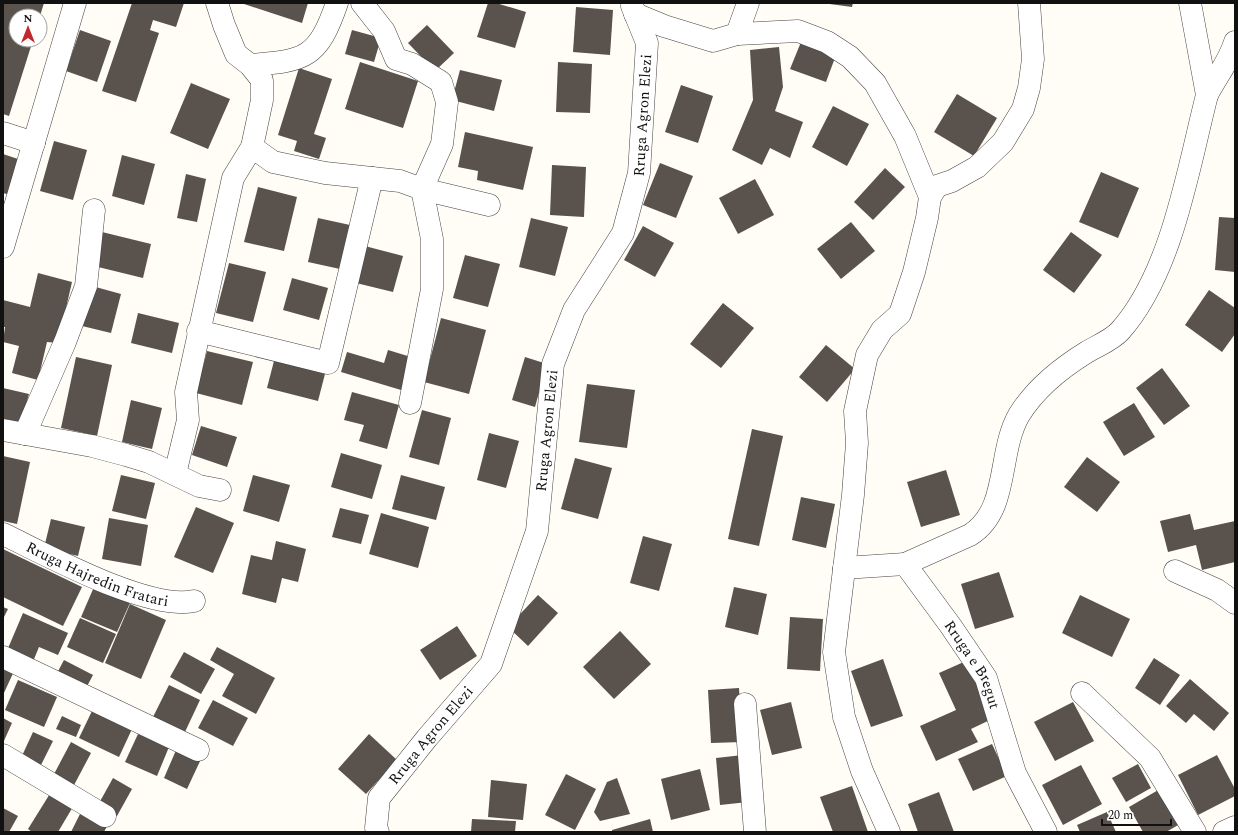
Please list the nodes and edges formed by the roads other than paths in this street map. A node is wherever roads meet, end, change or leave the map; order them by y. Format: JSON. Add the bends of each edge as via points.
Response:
{"nodes":[{"id":1,"x":75,"y":3,"type":"edge"},
{"id":2,"x":217,"y":3,"type":"edge"},
{"id":3,"x":337,"y":3,"type":"edge"},
{"id":4,"x":362,"y":3,"type":"edge"},
{"id":5,"x":748,"y":3,"type":"edge"},
{"id":6,"x":1030,"y":3,"type":"edge"},
{"id":7,"x":1190,"y":3,"type":"edge"},
{"id":8,"x":633,"y":8,"type":"edge"},
{"id":9,"x":737,"y":34,"type":"junction"},
{"id":10,"x":1235,"y":42,"type":"edge"},
{"id":11,"x":250,"y":65,"type":"junction"},
{"id":12,"x":1207,"y":95,"type":"junction"},
{"id":13,"x":3,"y":133,"type":"edge"},
{"id":14,"x":34,"y":143,"type":"junction"},
{"id":15,"x":252,"y":147,"type":"junction"},
{"id":16,"x":372,"y":178,"type":"junction"},
{"id":17,"x":422,"y":189,"type":"junction"},
{"id":18,"x":930,"y":197,"type":"junction"},
{"id":19,"x":489,"y":205,"type":"dead end"},
{"id":20,"x":9,"y":207,"type":"edge"},
{"id":21,"x":94,"y":210,"type":"dead end"},
{"id":22,"x":3,"y":248,"type":"edge"},
{"id":23,"x":198,"y":331,"type":"junction"},
{"id":24,"x":410,"y":403,"type":"dead end"},
{"id":25,"x":3,"y":430,"type":"edge"},
{"id":26,"x":25,"y":434,"type":"junction"},
{"id":27,"x":175,"y":474,"type":"junction"},
{"id":28,"x":220,"y":490,"type":"dead end"},
{"id":29,"x":3,"y":534,"type":"edge"},
{"id":30,"x":905,"y":564,"type":"junction"},
{"id":31,"x":844,"y":568,"type":"junction"},
{"id":32,"x":1176,"y":571,"type":"dead end"},
{"id":33,"x":194,"y":601,"type":"dead end"},
{"id":34,"x":1235,"y":603,"type":"edge"},
{"id":35,"x":3,"y":657,"type":"edge"},
{"id":36,"x":1082,"y":693,"type":"dead end"},
{"id":37,"x":745,"y":704,"type":"dead end"},
{"id":38,"x":198,"y":750,"type":"dead end"},
{"id":39,"x":3,"y":755,"type":"edge"},
{"id":40,"x":105,"y":816,"type":"dead end"},
{"id":41,"x":1235,"y":827,"type":"edge"},
{"id":42,"x":378,"y":832,"type":"edge"},
{"id":43,"x":755,"y":832,"type":"edge"},
{"id":44,"x":889,"y":832,"type":"edge"},
{"id":45,"x":1046,"y":832,"type":"edge"},
{"id":46,"x":1195,"y":832,"type":"edge"},
{"id":47,"x":1224,"y":832,"type":"edge"}],
"edges":[{"from":1,"to":14,"type":"street"},
{"from":2,"to":11,"type":"street","via":[[236,54]]},
{"from":3,"to":11,"type":"street","via":[[327,32],[315,48],[300,58],[282,63]]},
{"from":4,"to":17,"type":"street","via":[[384,31],[396,59],[412,64],[441,82],[447,102],[442,144]]},
{"from":5,"to":9,"type":"street"},
{"from":6,"to":18,"type":"street","via":[[1033,59],[1023,109],[1003,142],[977,166],[952,181],[937,186]]},
{"from":7,"to":12,"type":"street"},
{"from":8,"to":9,"type":"street","via":[[664,26],[713,41]]},
{"from":8,"to":42,"type":"street","name":"Rruga Agron Elezi","via":[[647,43],[639,174],[623,233],[574,310],[553,364],[537,531],[491,664],[379,798],[376,828]]},
{"from":9,"to":18,"type":"street","via":[[798,31],[827,42],[850,57],[875,84],[893,112]]},
{"from":10,"to":12,"type":"street"},
{"from":11,"to":15,"type":"street","via":[[262,80],[262,100]]},
{"from":12,"to":30,"type":"street","via":[[1171,235],[1138,307],[1119,332],[1054,375],[1025,406],[1014,424],[1009,440],[995,505],[990,517],[980,529]]},
{"from":13,"to":14,"type":"street"},
{"from":14,"to":20,"type":"street"},
{"from":15,"to":16,"type":"street","via":[[273,162],[325,173]]},
{"from":15,"to":23,"type":"street","via":[[233,178]]},
{"from":16,"to":17,"type":"street","via":[[400,181]]},
{"from":16,"to":23,"type":"street","via":[[328,363]]},
{"from":17,"to":19,"type":"street"},
{"from":17,"to":24,"type":"street","via":[[432,239],[432,289]]},
{"from":18,"to":31,"type":"street","via":[[914,272],[900,314],[882,330],[867,355],[855,411],[857,443]]},
{"from":20,"to":22,"type":"street"},
{"from":21,"to":26,"type":"street","via":[[86,286]]},
{"from":23,"to":27,"type":"street","via":[[186,392],[188,420]]},
{"from":25,"to":26,"type":"street"},
{"from":26,"to":27,"type":"street","via":[[126,455]]},
{"from":27,"to":28,"type":"street","via":[[199,486]]},
{"from":29,"to":33,"type":"street","name":"Rruga Hajredin Fratari","via":[[99,579],[158,600],[183,604]]},
{"from":30,"to":31,"type":"street"},
{"from":30,"to":45,"type":"street","name":"Rruga e Bregut","via":[[986,678],[1014,773]]},
{"from":31,"to":44,"type":"street","via":[[834,652],[844,717],[862,771]]},
{"from":32,"to":34,"type":"street","via":[[1217,590]]},
{"from":35,"to":38,"type":"street"},
{"from":36,"to":46,"type":"street","via":[[1150,758]]},
{"from":37,"to":43,"type":"street"},
{"from":39,"to":40,"type":"street"},
{"from":41,"to":47,"type":"street"}]}
